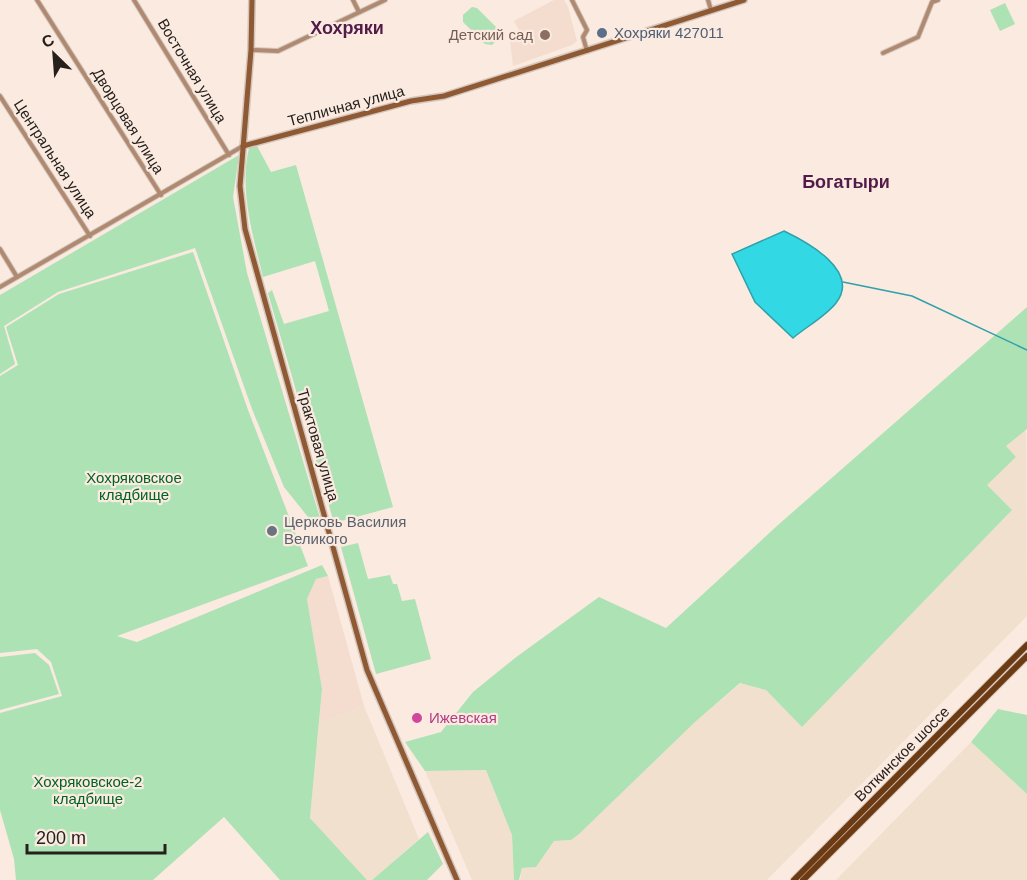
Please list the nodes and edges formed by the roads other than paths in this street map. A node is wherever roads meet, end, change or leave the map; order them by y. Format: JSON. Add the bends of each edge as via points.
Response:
{"nodes":[{"id":1,"x":37,"y":0,"type":"edge"},
{"id":2,"x":134,"y":0,"type":"edge"},
{"id":3,"x":252,"y":0,"type":"edge"},
{"id":4,"x":353,"y":0,"type":"edge"},
{"id":5,"x":385,"y":0,"type":"edge"},
{"id":6,"x":572,"y":0,"type":"edge"},
{"id":7,"x":708,"y":0,"type":"edge"},
{"id":8,"x":744,"y":0,"type":"edge"},
{"id":9,"x":938,"y":0,"type":"edge"},
{"id":10,"x":711,"y":11,"type":"junction"},
{"id":11,"x":359,"y":12,"type":"junction"},
{"id":12,"x":251,"y":50,"type":"junction"},
{"id":13,"x":587,"y":51,"type":"junction"},
{"id":14,"x":883,"y":53,"type":"dead end"},
{"id":15,"x":0,"y":96,"type":"edge"},
{"id":16,"x":243,"y":146,"type":"junction"},
{"id":17,"x":229,"y":154,"type":"junction"},
{"id":18,"x":161,"y":195,"type":"junction"},
{"id":19,"x":90,"y":236,"type":"junction"},
{"id":20,"x":0,"y":249,"type":"edge"},
{"id":21,"x":17,"y":277,"type":"junction"},
{"id":22,"x":0,"y":287,"type":"edge"},
{"id":23,"x":1027,"y":645,"type":"edge"},
{"id":24,"x":1027,"y":656,"type":"edge"},
{"id":25,"x":457,"y":880,"type":"edge"},
{"id":26,"x":794,"y":880,"type":"edge"},
{"id":27,"x":803,"y":880,"type":"edge"}],
"edges":[{"from":1,"to":18,"type":"street","name":"Дворцовая улица"},
{"from":2,"to":17,"type":"street","name":"Восточная улица"},
{"from":3,"to":12,"type":"street","name":"Трактовая улица"},
{"from":4,"to":11,"type":"street"},
{"from":5,"to":11,"type":"street"},
{"from":6,"to":13,"type":"street","via":[[586,24],[583,37]]},
{"from":7,"to":10,"type":"street"},
{"from":8,"to":10,"type":"street","name":"Тепличная улица"},
{"from":9,"to":14,"type":"street","via":[[932,2],[918,37]]},
{"from":10,"to":13,"type":"street","name":"Тепличная улица"},
{"from":11,"to":12,"type":"street","via":[[278,51]]},
{"from":12,"to":16,"type":"street","name":"Трактовая улица"},
{"from":13,"to":16,"type":"street","name":"Тепличная улица","via":[[444,96],[411,101]]},
{"from":15,"to":19,"type":"street","name":"Центральная улица"},
{"from":16,"to":17,"type":"street","name":"Тепличная улица"},
{"from":16,"to":25,"type":"street","name":"Трактовая улица","via":[[240,186],[245,229],[367,670]]},
{"from":17,"to":18,"type":"street","name":"Тепличная улица"},
{"from":18,"to":19,"type":"street","name":"Тепличная улица"},
{"from":19,"to":21,"type":"street","name":"Тепличная улица"},
{"from":20,"to":21,"type":"street"},
{"from":21,"to":22,"type":"street","name":"Тепличная улица"},
{"from":23,"to":26,"type":"main road","name":"Воткинское шоссе"},
{"from":24,"to":27,"type":"main road","name":"Воткинское шоссе"}]}
